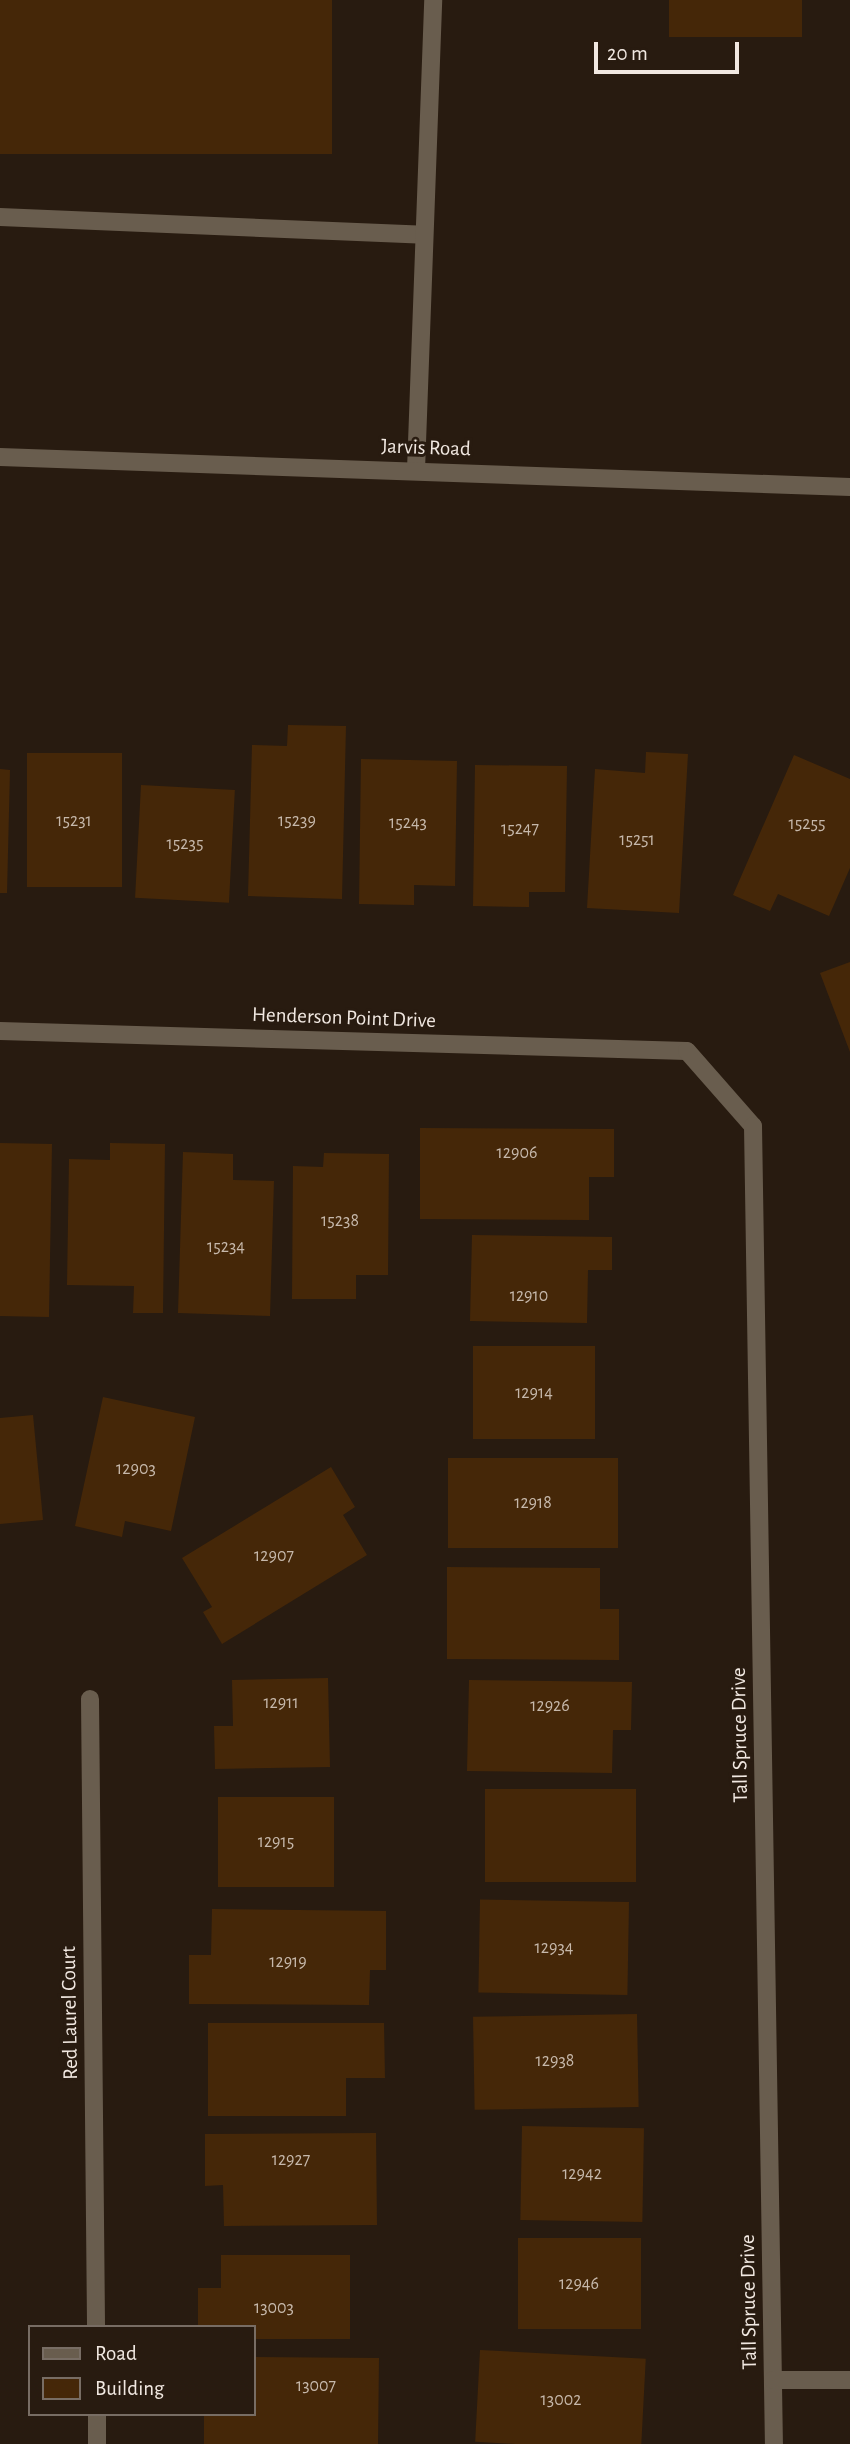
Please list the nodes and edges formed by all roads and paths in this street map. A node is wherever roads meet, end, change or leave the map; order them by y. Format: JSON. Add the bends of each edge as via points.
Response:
{"nodes":[{"id":1,"x":433,"y":0,"type":"edge"},
{"id":2,"x":0,"y":217,"type":"edge"},
{"id":3,"x":424,"y":235,"type":"junction"},
{"id":4,"x":0,"y":457,"type":"edge"},
{"id":5,"x":416,"y":470,"type":"junction"},
{"id":6,"x":850,"y":487,"type":"edge"},
{"id":7,"x":0,"y":1031,"type":"edge"},
{"id":8,"x":687,"y":1051,"type":"joint"},
{"id":9,"x":90,"y":1699,"type":"dead end"},
{"id":10,"x":96,"y":2325,"type":"edge"},
{"id":11,"x":774,"y":2380,"type":"junction"},
{"id":12,"x":850,"y":2380,"type":"edge"},
{"id":13,"x":97,"y":2416,"type":"edge"},
{"id":14,"x":97,"y":2444,"type":"edge"},
{"id":15,"x":774,"y":2444,"type":"edge"}],
"edges":[{"from":1,"to":3,"type":"street"},
{"from":2,"to":3,"type":"street"},
{"from":3,"to":5,"type":"street"},
{"from":4,"to":5,"type":"street","name":"Jarvis Road"},
{"from":5,"to":6,"type":"street","name":"Jarvis Road"},
{"from":7,"to":8,"type":"street","name":"Henderson Point Drive"},
{"from":8,"to":11,"type":"street","name":"Tall Spruce Drive","via":[[753,1126]]},
{"from":9,"to":10,"type":"street","name":"Red Laurel Court"},
{"from":11,"to":12,"type":"street"},
{"from":11,"to":15,"type":"street","name":"Tall Spruce Drive"},
{"from":13,"to":14,"type":"street"}]}
